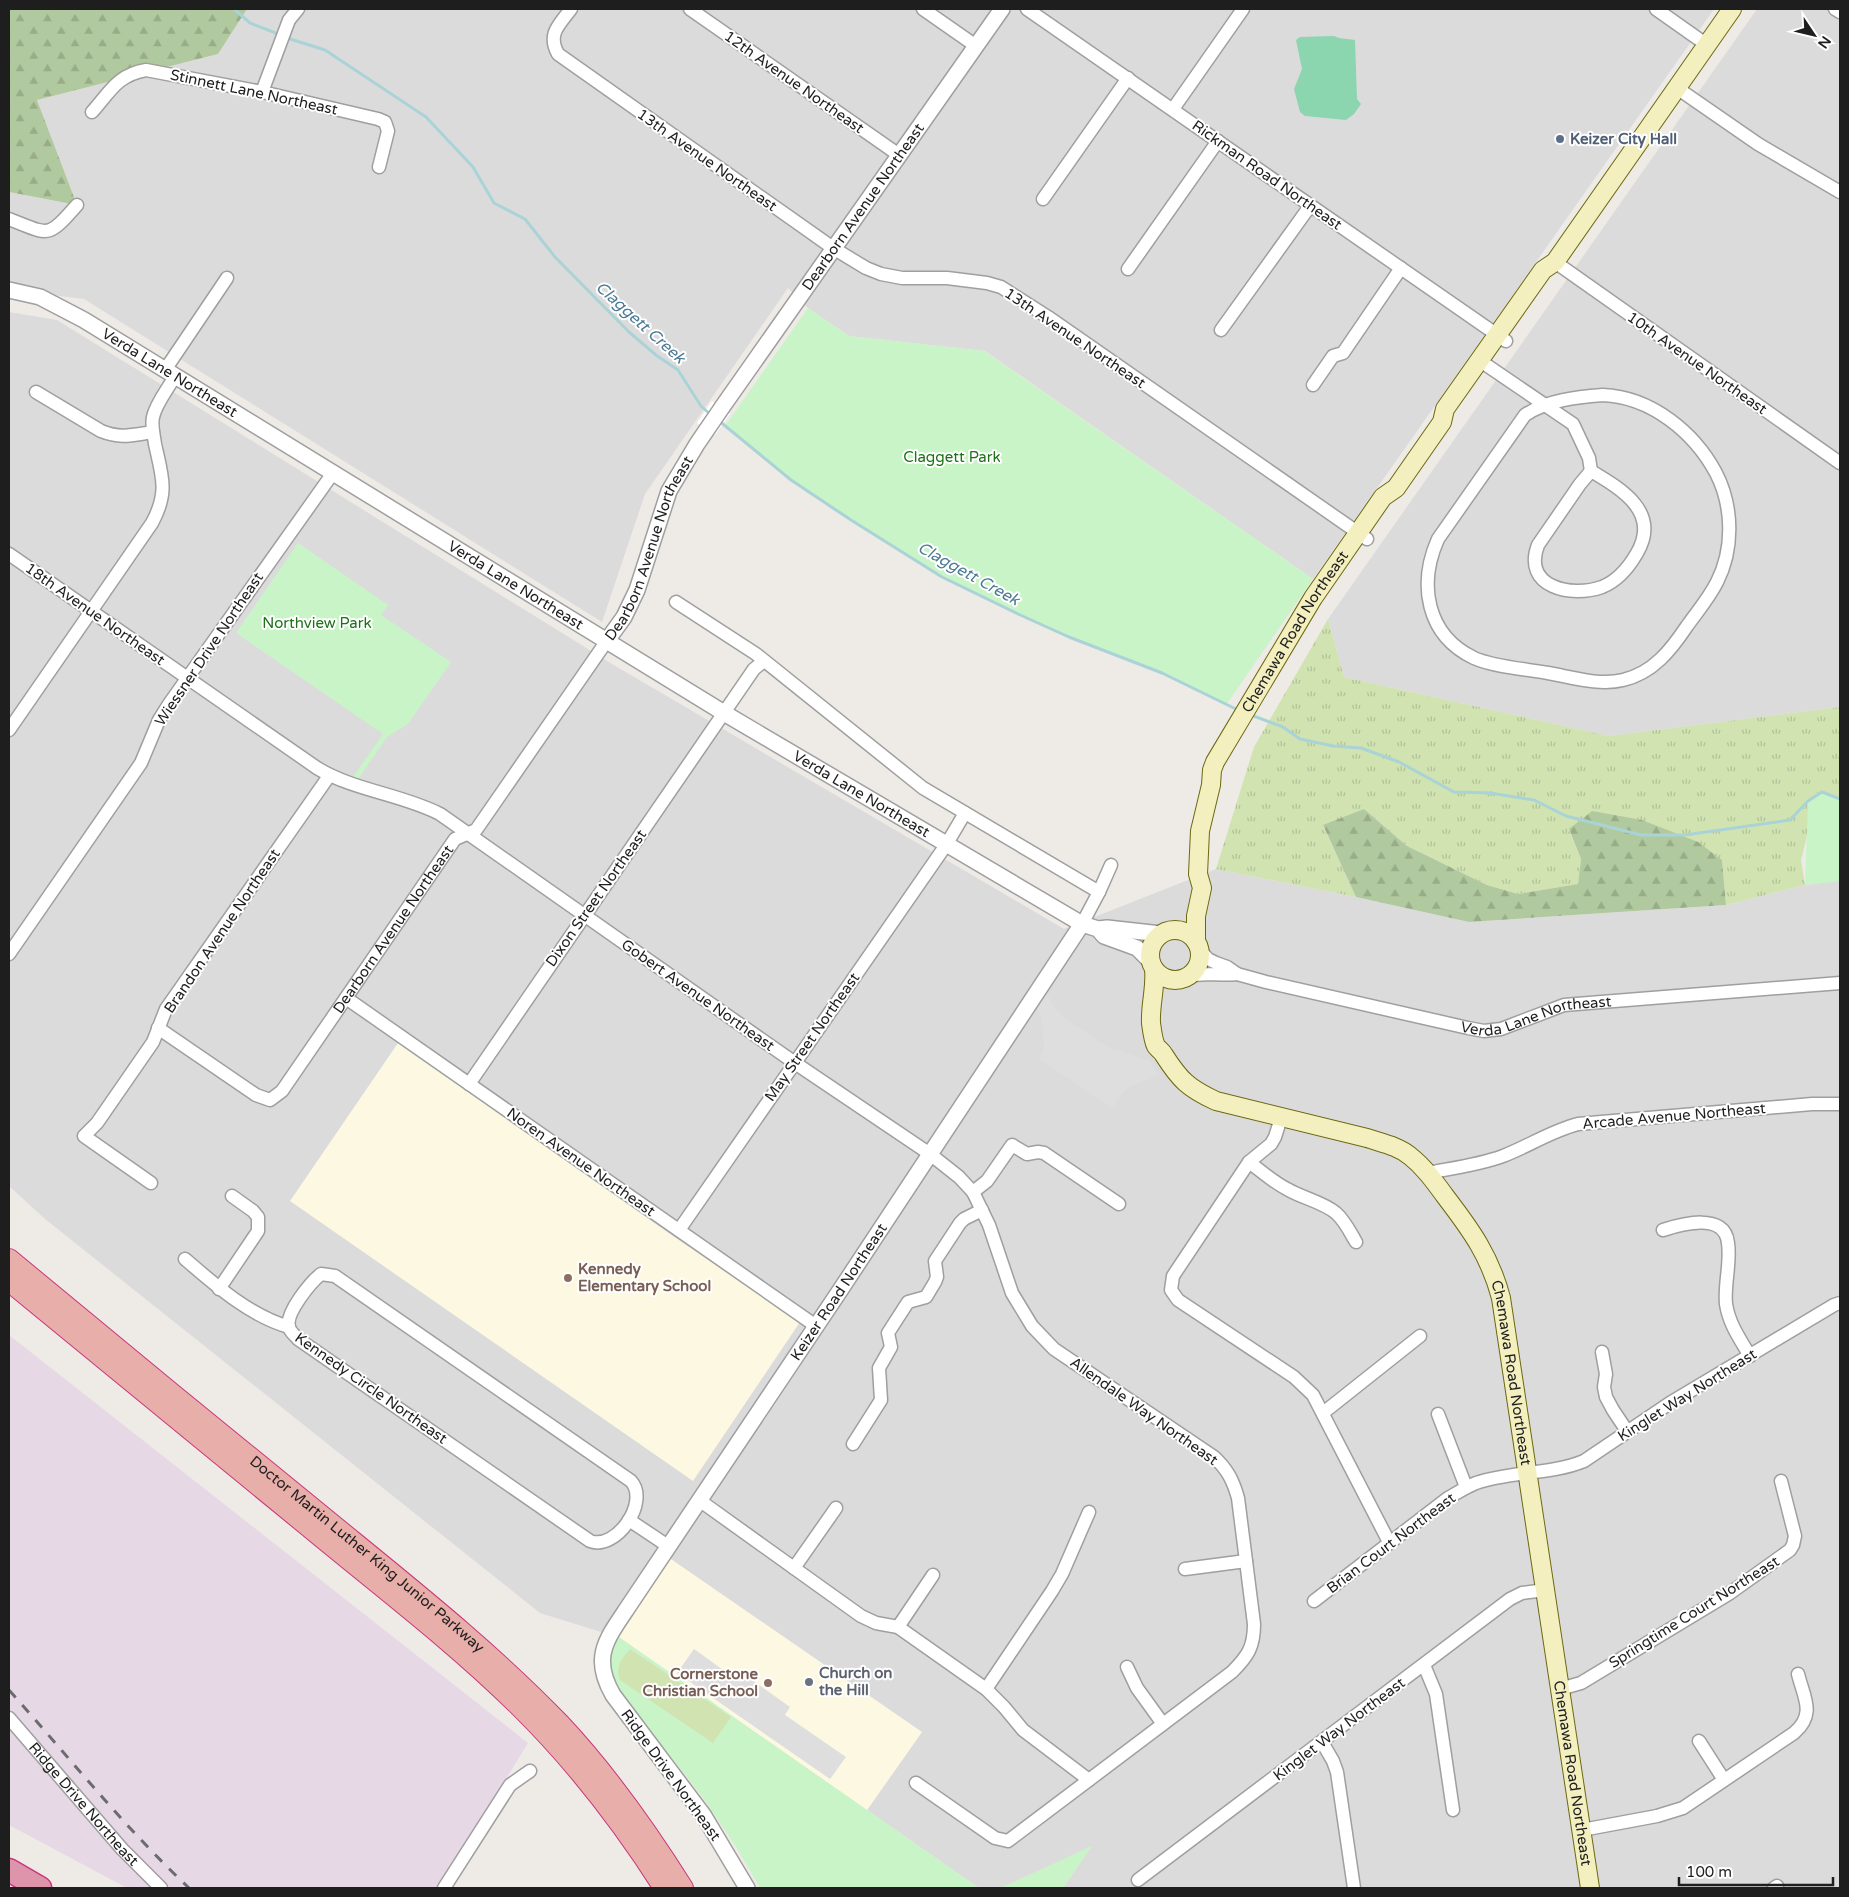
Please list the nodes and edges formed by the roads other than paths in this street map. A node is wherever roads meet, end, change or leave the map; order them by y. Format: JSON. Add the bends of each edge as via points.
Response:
{"nodes":[{"id":1,"x":298,"y":9,"type":"edge"},
{"id":2,"x":571,"y":9,"type":"edge"},
{"id":3,"x":690,"y":9,"type":"edge"},
{"id":4,"x":923,"y":9,"type":"edge"},
{"id":5,"x":1002,"y":9,"type":"edge"},
{"id":6,"x":1027,"y":9,"type":"edge"},
{"id":7,"x":1243,"y":9,"type":"edge"},
{"id":8,"x":1656,"y":9,"type":"edge"},
{"id":9,"x":1732,"y":9,"type":"edge"},
{"id":10,"x":1835,"y":9,"type":"edge"},
{"id":11,"x":1840,"y":12,"type":"edge"},
{"id":12,"x":1707,"y":45,"type":"junction"},
{"id":13,"x":976,"y":46,"type":"junction"},
{"id":14,"x":1128,"y":78,"type":"junction"},
{"id":15,"x":1677,"y":88,"type":"junction"},
{"id":16,"x":262,"y":92,"type":"junction"},
{"id":17,"x":1174,"y":109,"type":"junction"},
{"id":18,"x":92,"y":112,"type":"dead end"},
{"id":19,"x":1218,"y":141,"type":"junction"},
{"id":20,"x":899,"y":155,"type":"junction"},
{"id":21,"x":379,"y":167,"type":"dead end"},
{"id":22,"x":1840,"y":192,"type":"edge"},
{"id":23,"x":1043,"y":199,"type":"dead end"},
{"id":24,"x":77,"y":205,"type":"dead end"},
{"id":25,"x":1310,"y":206,"type":"junction"},
{"id":26,"x":9,"y":219,"type":"edge"},
{"id":27,"x":833,"y":248,"type":"junction"},
{"id":28,"x":1555,"y":262,"type":"junction"},
{"id":29,"x":1401,"y":268,"type":"junction"},
{"id":30,"x":1128,"y":269,"type":"dead end"},
{"id":31,"x":227,"y":278,"type":"dead end"},
{"id":32,"x":9,"y":290,"type":"edge"},
{"id":33,"x":1221,"y":330,"type":"dead end"},
{"id":34,"x":1502,"y":338,"type":"junction"},
{"id":35,"x":1484,"y":363,"type":"junction"},
{"id":36,"x":170,"y":373,"type":"junction"},
{"id":37,"x":1313,"y":385,"type":"dead end"},
{"id":38,"x":36,"y":392,"type":"dead end"},
{"id":39,"x":1546,"y":405,"type":"junction"},
{"id":40,"x":153,"y":432,"type":"junction"},
{"id":41,"x":1840,"y":463,"type":"edge"},
{"id":42,"x":1591,"y":471,"type":"junction"},
{"id":43,"x":333,"y":473,"type":"junction"},
{"id":44,"x":1363,"y":535,"type":"junction"},
{"id":45,"x":9,"y":554,"type":"edge"},
{"id":46,"x":676,"y":602,"type":"dead end"},
{"id":47,"x":91,"y":611,"type":"junction"},
{"id":48,"x":606,"y":642,"type":"junction"},
{"id":49,"x":764,"y":661,"type":"junction"},
{"id":50,"x":187,"y":678,"type":"junction"},
{"id":51,"x":724,"y":713,"type":"junction"},
{"id":52,"x":9,"y":730,"type":"edge"},
{"id":53,"x":329,"y":776,"type":"junction"},
{"id":54,"x":965,"y":813,"type":"junction"},
{"id":55,"x":467,"y":834,"type":"junction"},
{"id":56,"x":946,"y":845,"type":"junction"},
{"id":57,"x":1110,"y":865,"type":"dead end"},
{"id":58,"x":1198,"y":874,"type":"junction"},
{"id":59,"x":1099,"y":892,"type":"junction"},
{"id":60,"x":584,"y":916,"type":"junction"},
{"id":61,"x":1082,"y":924,"type":"junction"},
{"id":62,"x":1098,"y":929,"type":"junction"},
{"id":63,"x":1165,"y":933,"type":"junction"},
{"id":64,"x":1197,"y":946,"type":"junction"},
{"id":65,"x":9,"y":954,"type":"edge"},
{"id":66,"x":1152,"y":965,"type":"junction"},
{"id":67,"x":1237,"y":974,"type":"junction"},
{"id":68,"x":1184,"y":977,"type":"junction"},
{"id":69,"x":1840,"y":983,"type":"edge"},
{"id":70,"x":346,"y":998,"type":"junction"},
{"id":71,"x":158,"y":1028,"type":"junction"},
{"id":72,"x":1164,"y":1053,"type":"junction"},
{"id":73,"x":795,"y":1063,"type":"junction"},
{"id":74,"x":469,"y":1084,"type":"junction"},
{"id":75,"x":1840,"y":1104,"type":"edge"},
{"id":76,"x":1281,"y":1118,"type":"junction"},
{"id":77,"x":930,"y":1154,"type":"junction"},
{"id":78,"x":1248,"y":1162,"type":"junction"},
{"id":79,"x":1427,"y":1172,"type":"junction"},
{"id":80,"x":151,"y":1183,"type":"dead end"},
{"id":81,"x":973,"y":1192,"type":"junction"},
{"id":82,"x":232,"y":1196,"type":"dead end"},
{"id":83,"x":1119,"y":1204,"type":"dead end"},
{"id":84,"x":982,"y":1210,"type":"junction"},
{"id":85,"x":678,"y":1230,"type":"junction"},
{"id":86,"x":1663,"y":1230,"type":"dead end"},
{"id":87,"x":1356,"y":1242,"type":"dead end"},
{"id":88,"x":9,"y":1259,"type":"edge"},
{"id":89,"x":185,"y":1259,"type":"dead end"},
{"id":90,"x":9,"y":1281,"type":"edge"},
{"id":91,"x":219,"y":1289,"type":"junction"},
{"id":92,"x":1840,"y":1303,"type":"edge"},
{"id":93,"x":816,"y":1326,"type":"junction"},
{"id":94,"x":289,"y":1327,"type":"junction"},
{"id":95,"x":1420,"y":1336,"type":"dead end"},
{"id":96,"x":1602,"y":1352,"type":"dead end"},
{"id":97,"x":1750,"y":1356,"type":"junction"},
{"id":98,"x":1323,"y":1413,"type":"junction"},
{"id":99,"x":1438,"y":1414,"type":"dead end"},
{"id":100,"x":1628,"y":1431,"type":"junction"},
{"id":101,"x":853,"y":1444,"type":"dead end"},
{"id":102,"x":1528,"y":1473,"type":"junction"},
{"id":103,"x":1781,"y":1481,"type":"dead end"},
{"id":104,"x":1466,"y":1487,"type":"junction"},
{"id":105,"x":699,"y":1500,"type":"junction"},
{"id":106,"x":836,"y":1508,"type":"dead end"},
{"id":107,"x":1089,"y":1512,"type":"dead end"},
{"id":108,"x":629,"y":1520,"type":"junction"},
{"id":109,"x":1390,"y":1542,"type":"junction"},
{"id":110,"x":668,"y":1546,"type":"junction"},
{"id":111,"x":1246,"y":1561,"type":"junction"},
{"id":112,"x":794,"y":1568,"type":"junction"},
{"id":113,"x":1185,"y":1569,"type":"dead end"},
{"id":114,"x":933,"y":1575,"type":"dead end"},
{"id":115,"x":1545,"y":1590,"type":"junction"},
{"id":116,"x":1314,"y":1601,"type":"dead end"},
{"id":117,"x":898,"y":1627,"type":"junction"},
{"id":118,"x":601,"y":1661,"type":"joint"},
{"id":119,"x":1424,"y":1665,"type":"junction"},
{"id":120,"x":1126,"y":1668,"type":"dead end"},
{"id":121,"x":1798,"y":1674,"type":"dead end"},
{"id":122,"x":986,"y":1689,"type":"junction"},
{"id":123,"x":1560,"y":1689,"type":"junction"},
{"id":124,"x":9,"y":1718,"type":"edge"},
{"id":125,"x":1163,"y":1724,"type":"junction"},
{"id":126,"x":1699,"y":1741,"type":"dead end"},
{"id":127,"x":1322,"y":1742,"type":"junction"},
{"id":128,"x":530,"y":1771,"type":"dead end"},
{"id":129,"x":1090,"y":1780,"type":"junction"},
{"id":130,"x":1724,"y":1780,"type":"junction"},
{"id":131,"x":916,"y":1783,"type":"dead end"},
{"id":132,"x":1453,"y":1810,"type":"dead end"},
{"id":133,"x":1582,"y":1830,"type":"junction"},
{"id":134,"x":9,"y":1870,"type":"edge"},
{"id":135,"x":1138,"y":1880,"type":"dead end"},
{"id":136,"x":40,"y":1888,"type":"edge"},
{"id":137,"x":161,"y":1888,"type":"edge"},
{"id":138,"x":444,"y":1888,"type":"edge"},
{"id":139,"x":664,"y":1888,"type":"edge"},
{"id":140,"x":682,"y":1888,"type":"edge"},
{"id":141,"x":747,"y":1888,"type":"edge"},
{"id":142,"x":1354,"y":1888,"type":"edge"},
{"id":143,"x":1590,"y":1888,"type":"edge"}],
"edges":[{"from":1,"to":16,"type":"street","via":[[289,20]]},
{"from":2,"to":27,"type":"street","name":"13th Avenue Northeast","via":[[554,32],[553,46],[558,54]]},
{"from":3,"to":20,"type":"street","name":"12th Avenue Northeast"},
{"from":4,"to":13,"type":"street"},
{"from":5,"to":13,"type":"street","name":"Dearborn Avenue Northeast"},
{"from":6,"to":14,"type":"street","name":"Rickman Road Northeast"},
{"from":7,"to":17,"type":"street"},
{"from":8,"to":12,"type":"street"},
{"from":9,"to":12,"type":"main road","name":"Chemawa Road Northeast"},
{"from":10,"to":11,"type":"street"},
{"from":12,"to":15,"type":"main road","name":"Chemawa Road Northeast"},
{"from":13,"to":20,"type":"street","name":"Dearborn Avenue Northeast"},
{"from":14,"to":17,"type":"street","name":"Rickman Road Northeast"},
{"from":14,"to":23,"type":"street"},
{"from":15,"to":22,"type":"street","via":[[1758,144]]},
{"from":15,"to":28,"type":"main road","name":"Chemawa Road Northeast"},
{"from":16,"to":18,"type":"street","name":"Stinnett Lane Northeast","via":[[146,70],[119,80]]},
{"from":16,"to":21,"type":"street","name":"Stinnett Lane Northeast","via":[[382,120],[388,131]]},
{"from":17,"to":19,"type":"street","name":"Rickman Road Northeast"},
{"from":19,"to":25,"type":"street","name":"Rickman Road Northeast"},
{"from":19,"to":30,"type":"street"},
{"from":20,"to":27,"type":"street","name":"Dearborn Avenue Northeast"},
{"from":24,"to":26,"type":"street","via":[[58,226],[48,231],[38,231]]},
{"from":25,"to":29,"type":"street","name":"Rickman Road Northeast"},
{"from":25,"to":33,"type":"street"},
{"from":27,"to":44,"type":"street","name":"13th Avenue Northeast","via":[[882,274],[902,278],[947,278],[1001,288],[1048,317]]},
{"from":27,"to":48,"type":"street","name":"Dearborn Avenue Northeast","via":[[696,444],[669,491],[631,604]]},
{"from":28,"to":34,"type":"main road","name":"Chemawa Road Northeast","via":[[1543,270]]},
{"from":28,"to":41,"type":"street","name":"10th Avenue Northeast"},
{"from":29,"to":34,"type":"street","name":"Rickman Road Northeast"},
{"from":29,"to":37,"type":"street","via":[[1343,352],[1332,356]]},
{"from":31,"to":36,"type":"street"},
{"from":32,"to":36,"type":"street","name":"Verda Lane Northeast","via":[[55,304]]},
{"from":34,"to":35,"type":"main road","name":"Chemawa Road Northeast"},
{"from":35,"to":39,"type":"street"},
{"from":35,"to":44,"type":"main road","name":"Chemawa Road Northeast","via":[[1445,409],[1442,422],[1396,488],[1394,501]]},
{"from":36,"to":40,"type":"street","via":[[153,418]]},
{"from":36,"to":43,"type":"street","name":"Verda Lane Northeast"},
{"from":38,"to":40,"type":"street","via":[[101,431],[120,437]]},
{"from":39,"to":39,"type":"street","via":[[1525,415],[1438,539],[1428,571],[1427,590],[1432,614],[1442,631],[1475,658],[1597,681],[1622,681],[1666,656],[1714,588],[1723,567],[1729,538],[1724,495],[1712,466],[1698,446],[1680,428],[1645,405],[1625,397],[1603,395]]},
{"from":39,"to":42,"type":"street","via":[[1576,429]]},
{"from":40,"to":47,"type":"street","via":[[163,481],[160,508]]},
{"from":42,"to":42,"type":"street","via":[[1535,552],[1540,576],[1553,587],[1583,591],[1612,582],[1640,548],[1644,530],[1641,515],[1632,500]]},
{"from":43,"to":48,"type":"street","name":"Verda Lane Northeast"},
{"from":43,"to":50,"type":"street","name":"Wiessner Drive Northeast"},
{"from":44,"to":58,"type":"main road","name":"Chemawa Road Northeast","via":[[1312,598],[1259,699],[1227,752],[1212,770],[1200,831]]},
{"from":45,"to":47,"type":"street","name":"18th Avenue Northeast"},
{"from":46,"to":49,"type":"street"},
{"from":47,"to":50,"type":"street","name":"18th Avenue Northeast"},
{"from":47,"to":52,"type":"street"},
{"from":48,"to":51,"type":"street","name":"Verda Lane Northeast"},
{"from":48,"to":55,"type":"street","name":"Dearborn Avenue Northeast","via":[[476,830]]},
{"from":49,"to":51,"type":"street","name":"Dixon Street Northeast","via":[[754,669]]},
{"from":49,"to":54,"type":"street","via":[[923,788]]},
{"from":50,"to":53,"type":"street","name":"18th Avenue Northeast"},
{"from":50,"to":65,"type":"street","name":"Wiessner Drive Northeast","via":[[159,720],[141,763]]},
{"from":51,"to":56,"type":"street","name":"Verda Lane Northeast"},
{"from":51,"to":60,"type":"street","name":"Dixon Street Northeast"},
{"from":53,"to":55,"type":"street","name":"18th Avenue Northeast","via":[[426,807]]},
{"from":53,"to":71,"type":"street","name":"Brandon Avenue Northeast","via":[[166,1009]]},
{"from":54,"to":56,"type":"street","name":"May Street Northeast"},
{"from":54,"to":59,"type":"street"},
{"from":55,"to":60,"type":"street","name":"Gobert Avenue Northeast"},
{"from":55,"to":70,"type":"street","name":"Dearborn Avenue Northeast","via":[[455,839]]},
{"from":56,"to":61,"type":"street","name":"Verda Lane Northeast"},
{"from":56,"to":73,"type":"street","name":"May Street Northeast"},
{"from":57,"to":59,"type":"street"},
{"from":58,"to":63,"type":"main road","name":"Chemawa Road Northeast","via":[[1184,914]]},
{"from":58,"to":64,"type":"main road","name":"Chemawa Road Northeast","via":[[1202,888],[1196,916]]},
{"from":59,"to":61,"type":"street"},
{"from":60,"to":73,"type":"street","name":"Gobert Avenue Northeast"},
{"from":60,"to":74,"type":"street","name":"Dixon Street Northeast"},
{"from":61,"to":62,"type":"street","name":"Verda Lane Northeast"},
{"from":61,"to":77,"type":"street","name":"Keizer Road Northeast"},
{"from":62,"to":63,"type":"street","name":"Verda Lane Northeast"},
{"from":62,"to":66,"type":"street","name":"Verda Lane Northeast","via":[[1104,936],[1137,948]]},
{"from":63,"to":64,"type":"main road","via":[[1184,932]]},
{"from":63,"to":66,"type":"main road","via":[[1151,946]]},
{"from":64,"to":67,"type":"street","name":"Verda Lane Northeast","via":[[1208,959]]},
{"from":64,"to":68,"type":"main road","via":[[1198,964]]},
{"from":66,"to":68,"type":"main road","via":[[1166,978]]},
{"from":66,"to":72,"type":"main road","name":"Chemawa Road Northeast","via":[[1155,994],[1151,1023],[1156,1046]]},
{"from":67,"to":68,"type":"street","name":"Verda Lane Northeast"},
{"from":67,"to":69,"type":"street","name":"Verda Lane Northeast","via":[[1484,1031],[1511,1026],[1564,1005]]},
{"from":68,"to":72,"type":"main road","name":"Chemawa Road Northeast","via":[[1170,989],[1164,1004]]},
{"from":70,"to":71,"type":"street","name":"Dearborn Avenue Northeast","via":[[282,1091],[270,1100],[256,1095]]},
{"from":70,"to":74,"type":"street","name":"Noren Avenue Northeast"},
{"from":71,"to":80,"type":"street","name":"Brandon Avenue Northeast","via":[[153,1042],[97,1123],[84,1136]]},
{"from":72,"to":76,"type":"main road","name":"Chemawa Road Northeast","via":[[1175,1072],[1196,1091],[1216,1100]]},
{"from":73,"to":77,"type":"street","name":"Gobert Avenue Northeast"},
{"from":73,"to":85,"type":"street","name":"May Street Northeast"},
{"from":74,"to":85,"type":"street","name":"Noren Avenue Northeast"},
{"from":75,"to":79,"type":"street","name":"Arcade Avenue Northeast","via":[[1802,1104],[1578,1124],[1550,1133],[1492,1160]]},
{"from":76,"to":78,"type":"street","via":[[1271,1144]]},
{"from":76,"to":79,"type":"main road","name":"Chemawa Road Northeast","via":[[1386,1144],[1408,1154]]},
{"from":77,"to":81,"type":"street","name":"Allendale Way Northeast"},
{"from":77,"to":93,"type":"street","name":"Keizer Road Northeast"},
{"from":78,"to":87,"type":"street","via":[[1284,1188],[1335,1213]]},
{"from":78,"to":98,"type":"street","via":[[1174,1276],[1171,1290],[1178,1300],[1294,1377],[1313,1395]]},
{"from":79,"to":102,"type":"main road","name":"Chemawa Road Northeast","via":[[1468,1226],[1494,1274],[1501,1298]]},
{"from":81,"to":83,"type":"street","via":[[986,1181],[1012,1145],[1027,1154],[1044,1153]]},
{"from":81,"to":84,"type":"street","name":"Allendale Way Northeast"},
{"from":82,"to":91,"type":"street","via":[[258,1217],[258,1231]]},
{"from":84,"to":101,"type":"street","via":[[960,1223],[935,1261],[936,1282],[926,1297],[908,1302],[888,1333],[891,1347],[878,1373],[881,1400]]},
{"from":84,"to":111,"type":"street","name":"Allendale Way Northeast","via":[[1012,1293],[1043,1339],[1224,1466],[1234,1482],[1238,1498]]},
{"from":85,"to":93,"type":"street","name":"Noren Avenue Northeast"},
{"from":86,"to":97,"type":"street","via":[[1685,1224],[1711,1223],[1726,1235],[1726,1306],[1733,1327]]},
{"from":88,"to":140,"type":"highway","name":"Doctor Martin Luther King Junior Parkway","via":[[385,1568],[509,1675],[560,1724],[601,1773],[645,1831]]},
{"from":89,"to":91,"type":"street"},
{"from":90,"to":139,"type":"highway","name":"Doctor Martin Luther King Junior Parkway","via":[[464,1656],[518,1705],[559,1747],[594,1790]]},
{"from":91,"to":94,"type":"street"},
{"from":92,"to":97,"type":"street","name":"Kinglet Way Northeast"},
{"from":93,"to":105,"type":"street","name":"Keizer Road Northeast"},
{"from":94,"to":108,"type":"street","name":"Kennedy Circle Northeast","via":[[298,1339],[590,1541],[608,1541]]},
{"from":94,"to":108,"type":"street","name":"Kennedy Circle Northeast","via":[[291,1312],[315,1279],[321,1274],[335,1276],[632,1481],[638,1493]]},
{"from":95,"to":98,"type":"street"},
{"from":96,"to":100,"type":"street","via":[[1606,1397]]},
{"from":97,"to":100,"type":"street","name":"Kinglet Way Northeast"},
{"from":98,"to":109,"type":"street"},
{"from":99,"to":104,"type":"street"},
{"from":100,"to":102,"type":"street","name":"Kinglet Way Northeast","via":[[1584,1461]]},
{"from":102,"to":104,"type":"street","name":"Brian Court Northeast"},
{"from":102,"to":115,"type":"main road","name":"Chemawa Road Northeast"},
{"from":103,"to":123,"type":"street","name":"Springtime Court Northeast","via":[[1795,1536],[1790,1550],[1703,1610],[1581,1683]]},
{"from":104,"to":109,"type":"street","name":"Brian Court Northeast"},
{"from":105,"to":110,"type":"street","name":"Keizer Road Northeast"},
{"from":105,"to":112,"type":"street"},
{"from":106,"to":112,"type":"street"},
{"from":107,"to":122,"type":"street","via":[[1052,1591]]},
{"from":108,"to":110,"type":"street"},
{"from":109,"to":116,"type":"street","name":"Brian Court Northeast"},
{"from":110,"to":118,"type":"street","name":"Keizer Road Northeast","via":[[613,1629]]},
{"from":111,"to":113,"type":"street"},
{"from":111,"to":125,"type":"street","name":"Allendale Way Northeast","via":[[1254,1624],[1250,1649],[1232,1672]]},
{"from":112,"to":117,"type":"street","via":[[861,1616]]},
{"from":114,"to":117,"type":"street"},
{"from":115,"to":119,"type":"street","name":"Kinglet Way Northeast","via":[[1522,1592],[1510,1599]]},
{"from":115,"to":123,"type":"main road","name":"Chemawa Road Northeast"},
{"from":117,"to":122,"type":"street"},
{"from":118,"to":141,"type":"street","name":"Ridge Drive Northeast","via":[[613,1695],[704,1816]]},
{"from":119,"to":127,"type":"street","name":"Kinglet Way Northeast"},
{"from":119,"to":132,"type":"street","via":[[1436,1694]]},
{"from":120,"to":125,"type":"street","via":[[1136,1688]]},
{"from":121,"to":130,"type":"street","via":[[1808,1712],[1806,1720],[1794,1733]]},
{"from":122,"to":129,"type":"street","via":[[1023,1730]]},
{"from":123,"to":133,"type":"main road","name":"Chemawa Road Northeast"},
{"from":124,"to":137,"type":"street","name":"Ridge Drive Northeast","via":[[122,1849]]},
{"from":125,"to":129,"type":"street","name":"Allendale Way Northeast"},
{"from":126,"to":130,"type":"street"},
{"from":127,"to":135,"type":"street","name":"Kinglet Way Northeast"},
{"from":127,"to":142,"type":"street","via":[[1337,1772]]},
{"from":128,"to":138,"type":"street","via":[[510,1785]]},
{"from":129,"to":131,"type":"street","name":"Allendale Way Northeast","via":[[1008,1841],[995,1838]]},
{"from":130,"to":133,"type":"street","via":[[1683,1808],[1668,1814]]},
{"from":133,"to":143,"type":"main road","name":"Chemawa Road Northeast"},
{"from":134,"to":136,"type":"highway"}]}
